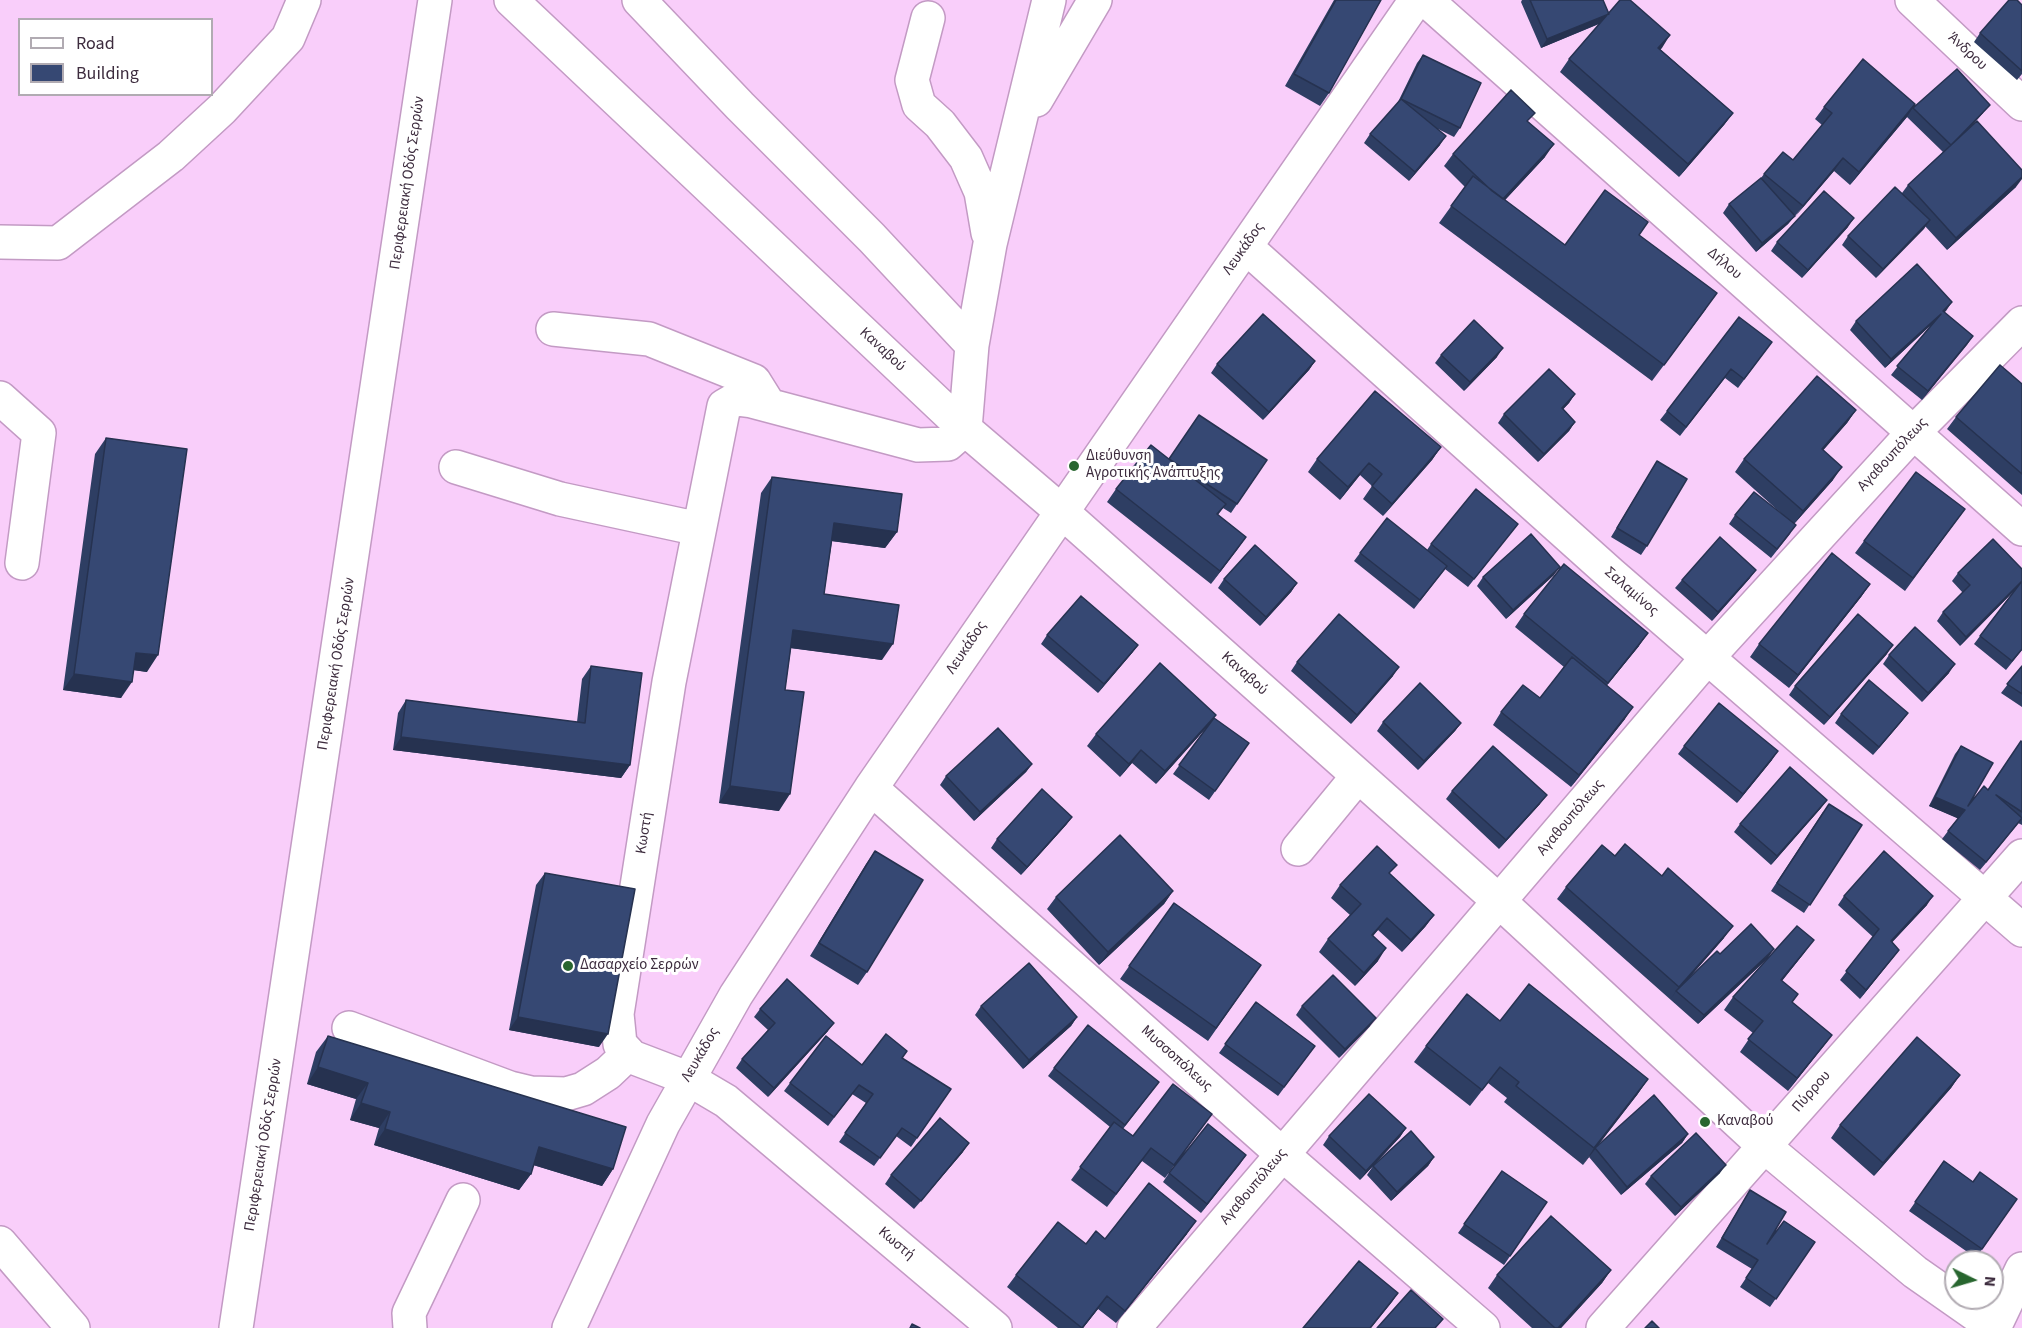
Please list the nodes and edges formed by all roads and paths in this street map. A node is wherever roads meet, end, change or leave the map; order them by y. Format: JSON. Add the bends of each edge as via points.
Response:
{"nodes":[{"id":1,"x":304,"y":0,"type":"edge"},
{"id":2,"x":435,"y":0,"type":"edge"},
{"id":3,"x":511,"y":0,"type":"edge"},
{"id":4,"x":639,"y":0,"type":"edge"},
{"id":5,"x":1049,"y":0,"type":"edge"},
{"id":6,"x":1095,"y":0,"type":"edge"},
{"id":7,"x":1416,"y":0,"type":"edge"},
{"id":8,"x":1426,"y":0,"type":"edge"},
{"id":9,"x":1912,"y":0,"type":"edge"},
{"id":10,"x":928,"y":18,"type":"dead end"},
{"id":11,"x":2022,"y":104,"type":"edge"},
{"id":12,"x":1019,"y":131,"type":"junction"},
{"id":13,"x":0,"y":242,"type":"edge"},
{"id":14,"x":990,"y":244,"type":"junction"},
{"id":15,"x":1246,"y":247,"type":"junction"},
{"id":16,"x":2022,"y":323,"type":"edge"},
{"id":17,"x":554,"y":329,"type":"dead end"},
{"id":18,"x":972,"y":345,"type":"junction"},
{"id":19,"x":0,"y":398,"type":"edge"},
{"id":20,"x":769,"y":405,"type":"junction"},
{"id":21,"x":966,"y":429,"type":"junction"},
{"id":22,"x":1914,"y":432,"type":"junction"},
{"id":23,"x":456,"y":467,"type":"dead end"},
{"id":24,"x":1061,"y":511,"type":"junction"},
{"id":25,"x":699,"y":529,"type":"junction"},
{"id":26,"x":2022,"y":529,"type":"edge"},
{"id":27,"x":22,"y":563,"type":"dead end"},
{"id":28,"x":1707,"y":658,"type":"junction"},
{"id":29,"x":1358,"y":776,"type":"junction"},
{"id":30,"x":871,"y":788,"type":"junction"},
{"id":31,"x":1298,"y":849,"type":"dead end"},
{"id":32,"x":2022,"y":856,"type":"edge"},
{"id":33,"x":1984,"y":897,"type":"junction"},
{"id":34,"x":1500,"y":902,"type":"junction"},
{"id":35,"x":2022,"y":930,"type":"edge"},
{"id":36,"x":349,"y":1028,"type":"dead end"},
{"id":37,"x":628,"y":1054,"type":"junction"},
{"id":38,"x":687,"y":1078,"type":"junction"},
{"id":39,"x":1764,"y":1146,"type":"junction"},
{"id":40,"x":1282,"y":1154,"type":"junction"},
{"id":41,"x":463,"y":1200,"type":"dead end"},
{"id":42,"x":0,"y":1243,"type":"edge"},
{"id":43,"x":2022,"y":1269,"type":"edge"},
{"id":44,"x":73,"y":1328,"type":"edge"},
{"id":45,"x":236,"y":1328,"type":"edge"},
{"id":46,"x":410,"y":1328,"type":"edge"},
{"id":47,"x":569,"y":1328,"type":"edge"},
{"id":48,"x":995,"y":1328,"type":"edge"},
{"id":49,"x":1134,"y":1328,"type":"edge"},
{"id":50,"x":1483,"y":1328,"type":"edge"},
{"id":51,"x":1603,"y":1328,"type":"edge"},
{"id":52,"x":1994,"y":1328,"type":"edge"}],
"edges":[{"from":1,"to":13,"type":"street","via":[[288,38],[222,109],[171,156],[58,243]]},
{"from":2,"to":45,"type":"street","name":"Περιφερειακή Οδός Σερρών"},
{"from":3,"to":21,"type":"street","name":"Καναβού"},
{"from":4,"to":18,"type":"street","via":[[873,238]]},
{"from":5,"to":12,"type":"street"},
{"from":6,"to":12,"type":"street"},
{"from":7,"to":15,"type":"street","name":"Λευκάδος"},
{"from":8,"to":22,"type":"street","name":"Δήλου"},
{"from":9,"to":11,"type":"street","name":"Άνδρου"},
{"from":10,"to":14,"type":"street","via":[[912,80],[919,105],[940,124],[966,158],[981,192]]},
{"from":12,"to":14,"type":"street"},
{"from":14,"to":18,"type":"street"},
{"from":15,"to":24,"type":"street","name":"Λευκάδος"},
{"from":15,"to":28,"type":"street","name":"Σαλαμίνος"},
{"from":16,"to":22,"type":"street","name":"Αγαθουπόλεως"},
{"from":17,"to":20,"type":"street","via":[[649,339],[754,381]]},
{"from":18,"to":21,"type":"street"},
{"from":19,"to":27,"type":"street","via":[[39,434]]},
{"from":20,"to":21,"type":"street","name":"Κωστή","via":[[918,445],[948,444]]},
{"from":20,"to":25,"type":"street","name":"Κωστή","via":[[743,399],[724,406]]},
{"from":21,"to":24,"type":"street","name":"Καναβού"},
{"from":22,"to":26,"type":"street","name":"Δήλου"},
{"from":22,"to":28,"type":"street","name":"Αγαθουπόλεως"},
{"from":23,"to":25,"type":"street","via":[[560,499]]},
{"from":24,"to":29,"type":"street","name":"Καναβού"},
{"from":24,"to":30,"type":"street","name":"Λευκάδος"},
{"from":25,"to":37,"type":"street","name":"Κωστή","via":[[669,682],[617,1014],[617,1036]]},
{"from":28,"to":33,"type":"street","name":"Σαλαμίνος"},
{"from":28,"to":34,"type":"street","name":"Αγαθουπόλεως"},
{"from":29,"to":31,"type":"street"},
{"from":29,"to":34,"type":"street","name":"Καναβού"},
{"from":30,"to":38,"type":"street","name":"Λευκάδος","via":[[736,995]]},
{"from":30,"to":40,"type":"street","name":"Μυσσοπόλεως"},
{"from":32,"to":33,"type":"street","name":"Πύρρου"},
{"from":33,"to":35,"type":"street","name":"Σαλαμίνος"},
{"from":33,"to":39,"type":"street","name":"Πύρρου"},
{"from":34,"to":39,"type":"street","name":"Καναβού"},
{"from":34,"to":40,"type":"street","name":"Αγαθουπόλεως"},
{"from":36,"to":37,"type":"street","via":[[510,1088],[541,1094],[583,1089]]},
{"from":37,"to":38,"type":"street","name":"Κωστή"},
{"from":38,"to":47,"type":"street","name":"Λευκάδος"},
{"from":38,"to":48,"type":"street","name":"Κωστή","via":[[736,1109]]},
{"from":39,"to":51,"type":"street","name":"Πύρρου"},
{"from":39,"to":52,"type":"street","name":"Καναβού","via":[[1915,1272]]},
{"from":40,"to":49,"type":"street","name":"Αγαθουπόλεως"},
{"from":40,"to":50,"type":"street","name":"Μυσσοπόλεως"},
{"from":41,"to":46,"type":"street","via":[[408,1312]]},
{"from":42,"to":44,"type":"street"},
{"from":43,"to":52,"type":"street"}]}
